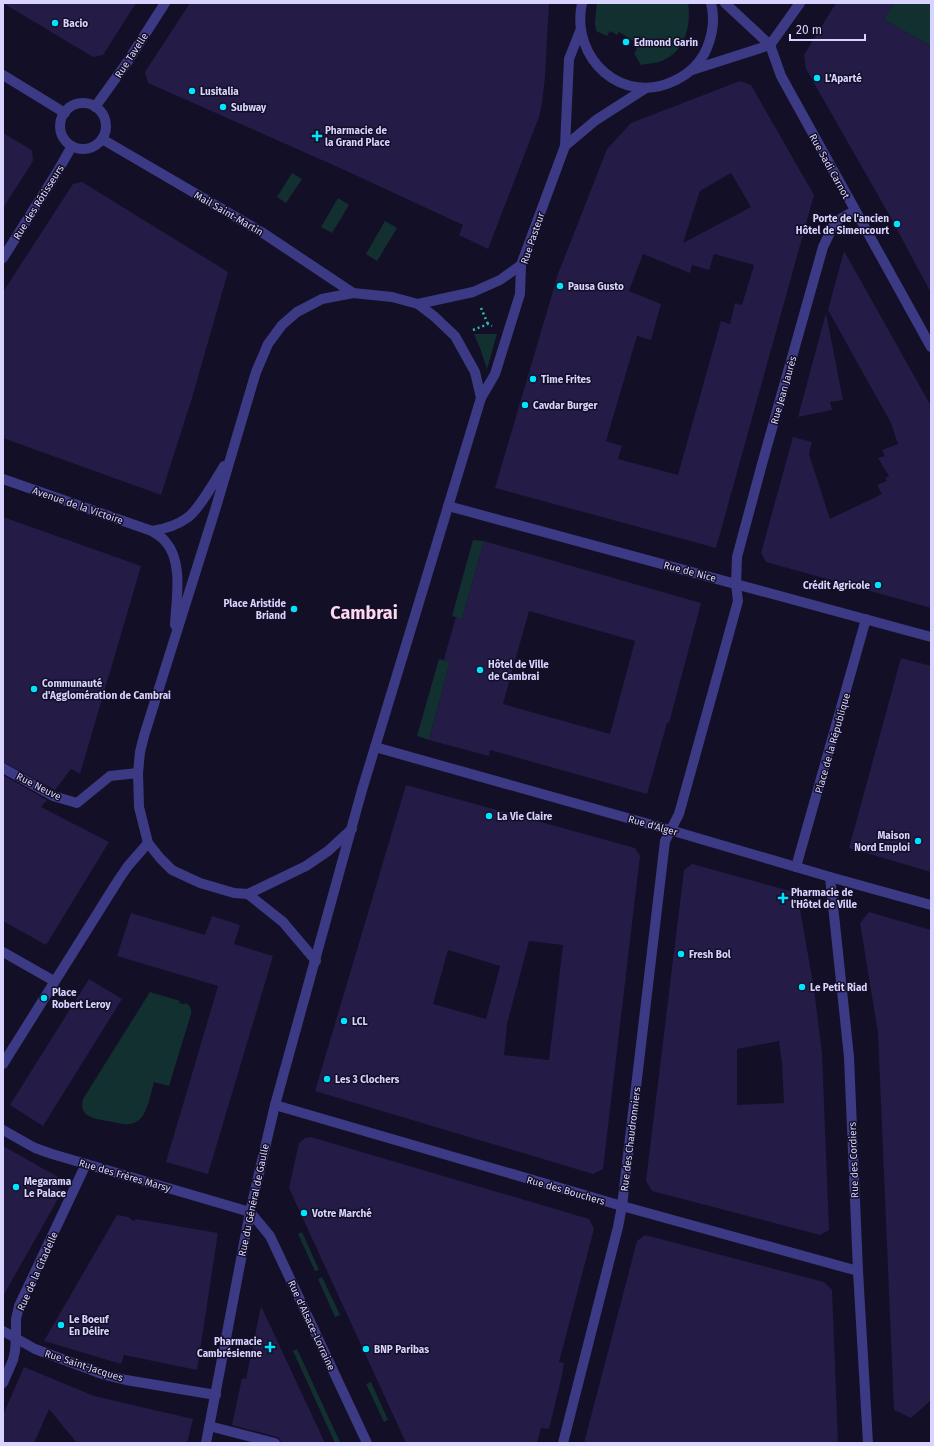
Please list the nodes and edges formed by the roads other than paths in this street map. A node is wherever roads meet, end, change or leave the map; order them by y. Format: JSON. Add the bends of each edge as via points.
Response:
{"nodes":[{"id":1,"x":165,"y":3,"type":"edge"},
{"id":2,"x":582,"y":3,"type":"edge"},
{"id":3,"x":711,"y":3,"type":"edge"},
{"id":4,"x":726,"y":3,"type":"edge"},
{"id":5,"x":800,"y":3,"type":"edge"},
{"id":6,"x":580,"y":31,"type":"junction"},
{"id":7,"x":770,"y":45,"type":"junction"},
{"id":8,"x":692,"y":70,"type":"junction"},
{"id":9,"x":3,"y":75,"type":"edge"},
{"id":10,"x":646,"y":88,"type":"junction"},
{"id":11,"x":95,"y":107,"type":"junction"},
{"id":12,"x":65,"y":113,"type":"junction"},
{"id":13,"x":102,"y":138,"type":"junction"},
{"id":14,"x":72,"y":146,"type":"junction"},
{"id":15,"x":565,"y":146,"type":"junction"},
{"id":16,"x":854,"y":211,"type":"junction"},
{"id":17,"x":3,"y":258,"type":"edge"},
{"id":18,"x":521,"y":265,"type":"junction"},
{"id":19,"x":353,"y":293,"type":"junction"},
{"id":20,"x":418,"y":304,"type":"junction"},
{"id":21,"x":931,"y":347,"type":"edge"},
{"id":22,"x":480,"y":398,"type":"junction"},
{"id":23,"x":231,"y":455,"type":"junction"},
{"id":24,"x":3,"y":479,"type":"edge"},
{"id":25,"x":448,"y":506,"type":"junction"},
{"id":26,"x":152,"y":531,"type":"junction"},
{"id":27,"x":736,"y":584,"type":"junction"},
{"id":28,"x":866,"y":619,"type":"junction"},
{"id":29,"x":931,"y":637,"type":"edge"},
{"id":30,"x":173,"y":643,"type":"junction"},
{"id":31,"x":375,"y":747,"type":"junction"},
{"id":32,"x":3,"y":768,"type":"edge"},
{"id":33,"x":138,"y":773,"type":"junction"},
{"id":34,"x":352,"y":829,"type":"junction"},
{"id":35,"x":670,"y":830,"type":"junction"},
{"id":36,"x":148,"y":844,"type":"junction"},
{"id":37,"x":796,"y":868,"type":"junction"},
{"id":38,"x":830,"y":878,"type":"junction"},
{"id":39,"x":248,"y":894,"type":"junction"},
{"id":40,"x":931,"y":905,"type":"edge"},
{"id":41,"x":3,"y":952,"type":"edge"},
{"id":42,"x":316,"y":961,"type":"junction"},
{"id":43,"x":54,"y":981,"type":"junction"},
{"id":44,"x":3,"y":1064,"type":"edge"},
{"id":45,"x":275,"y":1105,"type":"junction"},
{"id":46,"x":3,"y":1130,"type":"edge"},
{"id":47,"x":86,"y":1164,"type":"junction"},
{"id":48,"x":622,"y":1206,"type":"junction"},
{"id":49,"x":250,"y":1212,"type":"junction"},
{"id":50,"x":858,"y":1271,"type":"junction"},
{"id":51,"x":3,"y":1331,"type":"edge"},
{"id":52,"x":16,"y":1338,"type":"junction"},
{"id":53,"x":3,"y":1383,"type":"edge"},
{"id":54,"x":216,"y":1395,"type":"junction"},
{"id":55,"x":209,"y":1426,"type":"junction"},
{"id":56,"x":206,"y":1443,"type":"edge"},
{"id":57,"x":275,"y":1443,"type":"edge"},
{"id":58,"x":367,"y":1443,"type":"edge"},
{"id":59,"x":563,"y":1443,"type":"edge"},
{"id":60,"x":868,"y":1443,"type":"edge"}],
"edges":[{"from":1,"to":11,"type":"street","name":"Rue Tavelle"},
{"from":2,"to":6,"type":"street"},
{"from":3,"to":8,"type":"street","via":[[714,23],[712,37],[704,55]]},
{"from":4,"to":7,"type":"street"},
{"from":5,"to":7,"type":"street"},
{"from":6,"to":10,"type":"street","via":[[590,56],[603,71],[620,82]]},
{"from":6,"to":15,"type":"street","via":[[570,58]]},
{"from":7,"to":8,"type":"street"},
{"from":7,"to":16,"type":"street","name":"Rue Sadi Carnot","via":[[781,76]]},
{"from":8,"to":10,"type":"street","via":[[670,83]]},
{"from":9,"to":12,"type":"street"},
{"from":10,"to":15,"type":"street","via":[[596,120]]},
{"from":11,"to":12,"type":"street","via":[[89,104],[76,105]]},
{"from":11,"to":13,"type":"street","via":[[101,112],[106,125]]},
{"from":12,"to":14,"type":"street","via":[[61,127],[62,135]]},
{"from":13,"to":14,"type":"street","via":[[99,143],[88,149]]},
{"from":13,"to":19,"type":"street","name":"Mail Saint-Martin","via":[[263,232]]},
{"from":14,"to":17,"type":"street","name":"Rue des Rôtisseurs"},
{"from":15,"to":18,"type":"street","name":"Rue Pasteur"},
{"from":16,"to":21,"type":"street","name":"Rue Sadi Carnot"},
{"from":16,"to":27,"type":"street","name":"Rue Jean Jaurès","via":[[834,222],[823,247],[737,557]]},
{"from":18,"to":20,"type":"street","via":[[500,280],[473,292]]},
{"from":18,"to":22,"type":"street","name":"Rue Pasteur","via":[[520,294],[495,374]]},
{"from":19,"to":20,"type":"street","via":[[392,297]]},
{"from":19,"to":23,"type":"street","via":[[322,300],[297,312],[282,325],[268,344],[256,372]]},
{"from":20,"to":22,"type":"street","via":[[455,336],[475,372]]},
{"from":22,"to":25,"type":"street"},
{"from":23,"to":26,"type":"street","via":[[188,518],[167,528]]},
{"from":23,"to":30,"type":"street"},
{"from":24,"to":26,"type":"street","name":"Avenue de la Victoire"},
{"from":25,"to":27,"type":"street","name":"Rue de Nice"},
{"from":25,"to":31,"type":"street"},
{"from":26,"to":30,"type":"street","via":[[165,541],[176,562],[178,585]]},
{"from":27,"to":28,"type":"street","name":"Rue de Nice"},
{"from":27,"to":35,"type":"street","via":[[738,601],[679,814]]},
{"from":28,"to":29,"type":"street","name":"Rue de Nice"},
{"from":28,"to":37,"type":"street","name":"Place de la République"},
{"from":30,"to":33,"type":"street","via":[[144,736]]},
{"from":31,"to":34,"type":"street"},
{"from":31,"to":35,"type":"street","name":"Rue d'Alger"},
{"from":32,"to":33,"type":"street","name":"Rue Neuve","via":[[53,796],[77,803],[110,776]]},
{"from":33,"to":36,"type":"street","via":[[139,807]]},
{"from":34,"to":39,"type":"street","via":[[328,851],[306,866]]},
{"from":34,"to":42,"type":"street"},
{"from":35,"to":37,"type":"street","name":"Rue d'Alger"},
{"from":35,"to":48,"type":"street","name":"Rue des Chaudronniers","via":[[665,841]]},
{"from":36,"to":39,"type":"street","via":[[172,870],[200,883],[234,893]]},
{"from":36,"to":43,"type":"street","via":[[128,866]]},
{"from":37,"to":38,"type":"street","name":"Rue d'Alger"},
{"from":38,"to":40,"type":"street","name":"Rue d'Alger"},
{"from":38,"to":50,"type":"street","name":"Rue des Cordiers","via":[[849,1058]]},
{"from":39,"to":42,"type":"street","via":[[283,922]]},
{"from":41,"to":43,"type":"street"},
{"from":42,"to":45,"type":"street","name":"Rue du Général de Gaulle"},
{"from":43,"to":44,"type":"street"},
{"from":45,"to":48,"type":"street","name":"Rue des Bouchers"},
{"from":45,"to":49,"type":"street","name":"Rue du Général de Gaulle"},
{"from":46,"to":47,"type":"street","name":"Rue des Frères Marsy","via":[[35,1148]]},
{"from":47,"to":49,"type":"street","name":"Rue des Frères Marsy"},
{"from":47,"to":52,"type":"street","name":"Rue de la Citadelle","via":[[19,1306]]},
{"from":48,"to":50,"type":"street","name":"Rue des Bouchers"},
{"from":48,"to":59,"type":"street","name":"Rue des Chaudronniers"},
{"from":49,"to":54,"type":"street","name":"Rue du Général de Gaulle"},
{"from":49,"to":58,"type":"street","name":"Rue d'Alsace-Lorraine","via":[[270,1236]]},
{"from":50,"to":60,"type":"street","name":"Rue des Cordiers"},
{"from":51,"to":52,"type":"street","name":"Rue Saint-Jacques"},
{"from":52,"to":53,"type":"street","name":"Rue de la Citadelle","via":[[12,1360]]},
{"from":52,"to":54,"type":"street","name":"Rue Saint-Jacques","via":[[35,1349],[105,1375]]},
{"from":54,"to":55,"type":"street","name":"Rue du Général de Gaulle"},
{"from":55,"to":56,"type":"street","name":"Rue du Général de Gaulle"},
{"from":55,"to":57,"type":"street"}]}
